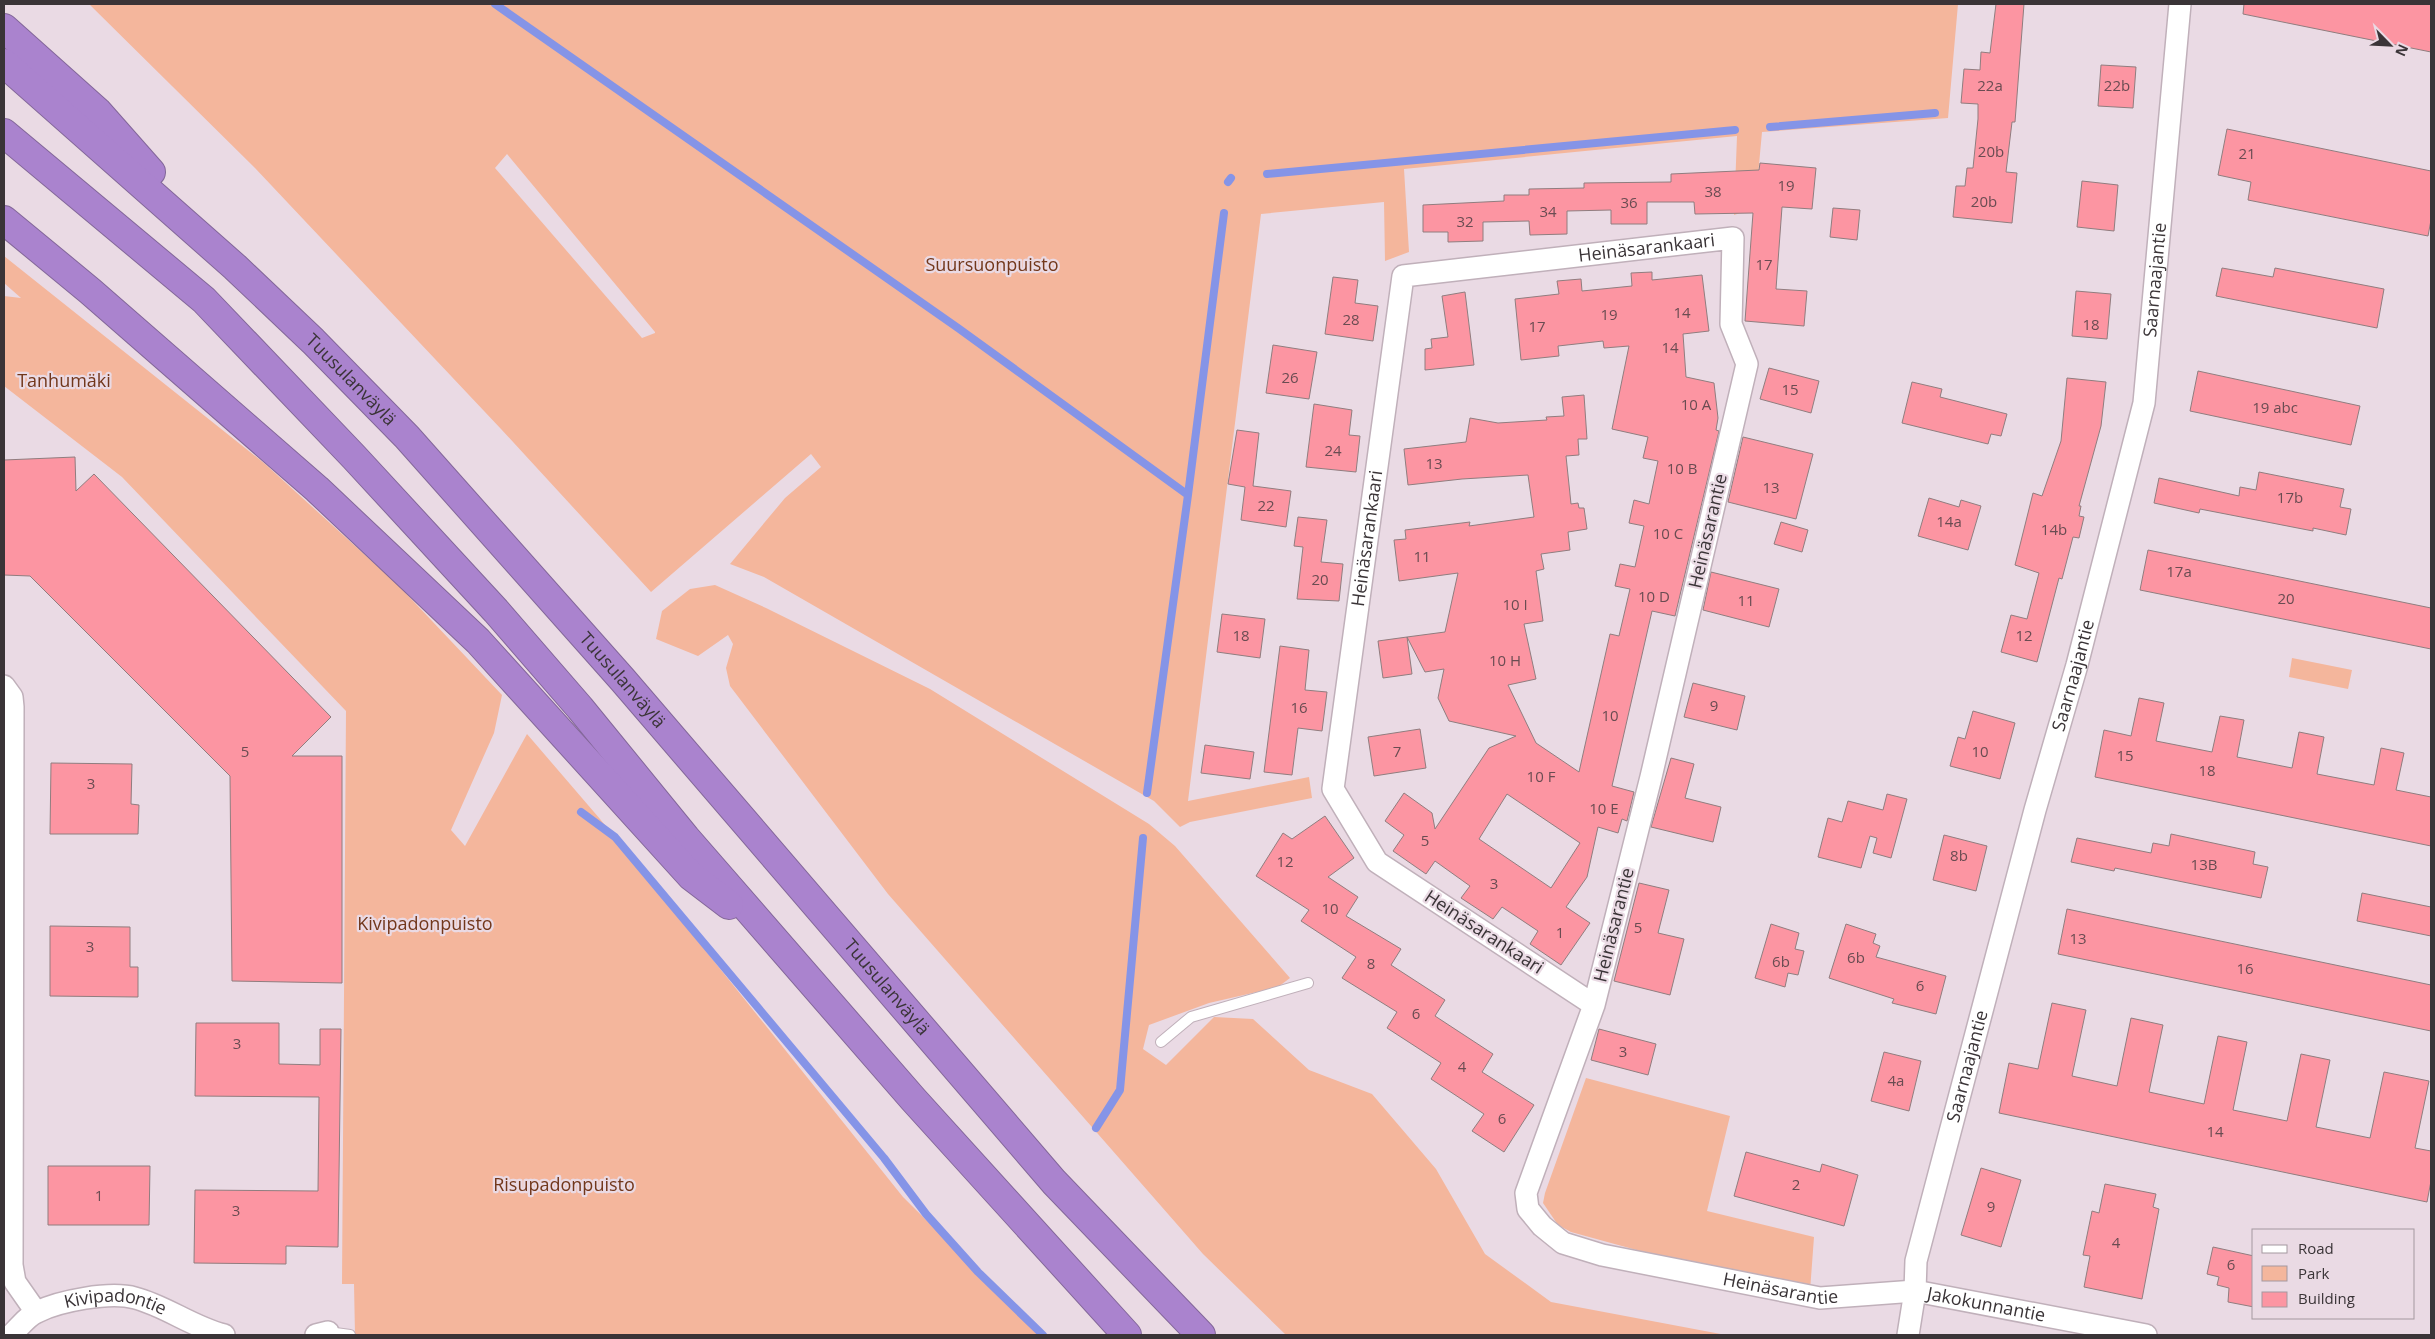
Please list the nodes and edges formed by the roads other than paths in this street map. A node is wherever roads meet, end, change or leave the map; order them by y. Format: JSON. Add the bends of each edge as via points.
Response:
{"nodes":[{"id":1,"x":2180,"y":4,"type":"edge"},
{"id":2,"x":4,"y":28,"type":"edge"},
{"id":3,"x":4,"y":63,"type":"edge"},
{"id":4,"x":4,"y":133,"type":"edge"},
{"id":5,"x":4,"y":220,"type":"edge"},
{"id":6,"x":1733,"y":238,"type":"joint"},
{"id":7,"x":235,"y":266,"type":"junction"},
{"id":8,"x":4,"y":686,"type":"edge"},
{"id":9,"x":772,"y":937,"type":"junction"},
{"id":10,"x":1308,"y":983,"type":"dead end"},
{"id":11,"x":1594,"y":1005,"type":"junction"},
{"id":12,"x":8,"y":1007,"type":"edge"},
{"id":13,"x":1161,"y":1042,"type":"dead end"},
{"id":14,"x":8,"y":1204,"type":"edge"},
{"id":15,"x":1915,"y":1291,"type":"junction"},
{"id":16,"x":36,"y":1312,"type":"junction"},
{"id":17,"x":322,"y":1334,"type":"edge"},
{"id":18,"x":11,"y":1335,"type":"edge"},
{"id":19,"x":224,"y":1335,"type":"edge"},
{"id":20,"x":350,"y":1335,"type":"edge"},
{"id":21,"x":1127,"y":1335,"type":"edge"},
{"id":22,"x":1201,"y":1335,"type":"edge"},
{"id":23,"x":1908,"y":1335,"type":"edge"},
{"id":24,"x":2146,"y":1335,"type":"edge"}],
"edges":[{"from":1,"to":15,"type":"street","name":"Saarnaajantie","via":[[2144,403],[2077,665],[2035,810],[1916,1261]]},
{"from":2,"to":7,"type":"highway","via":[[98,112]]},
{"from":3,"to":7,"type":"highway","name":"Tuusulanväylä"},
{"from":4,"to":9,"type":"highway","via":[[225,321],[496,612]]},
{"from":5,"to":9,"type":"highway","via":[[317,489],[478,641],[690,876]]},
{"from":6,"to":11,"type":"street","name":"Heinäsarantie","via":[[1731,324],[1747,364],[1651,777]]},
{"from":6,"to":11,"type":"street","name":"Heinäsarankaari","via":[[1403,276],[1333,789],[1377,862]]},
{"from":7,"to":22,"type":"highway","name":"Tuusulanväylä","via":[[407,437],[512,552],[1054,1182]]},
{"from":8,"to":12,"type":"street","via":[[14,707]]},
{"from":9,"to":21,"type":"highway","via":[[913,1099]]},
{"from":10,"to":13,"type":"lane","via":[[1191,1017]]},
{"from":11,"to":15,"type":"street","name":"Heinäsarantie","via":[[1526,1193],[1528,1209],[1542,1226],[1563,1243],[1602,1255],[1820,1298]]},
{"from":12,"to":14,"type":"street"},
{"from":14,"to":16,"type":"street","via":[[15,1282]]},
{"from":15,"to":23,"type":"street","name":"Saarnaajantie"},
{"from":15,"to":24,"type":"street","name":"Jakokunnantie"},
{"from":16,"to":18,"type":"street","name":"Kivipadontie"},
{"from":16,"to":19,"type":"street","name":"Kivipadontie","via":[[81,1299],[134,1297],[205,1331]]},
{"from":17,"to":20,"type":"lane"}]}
